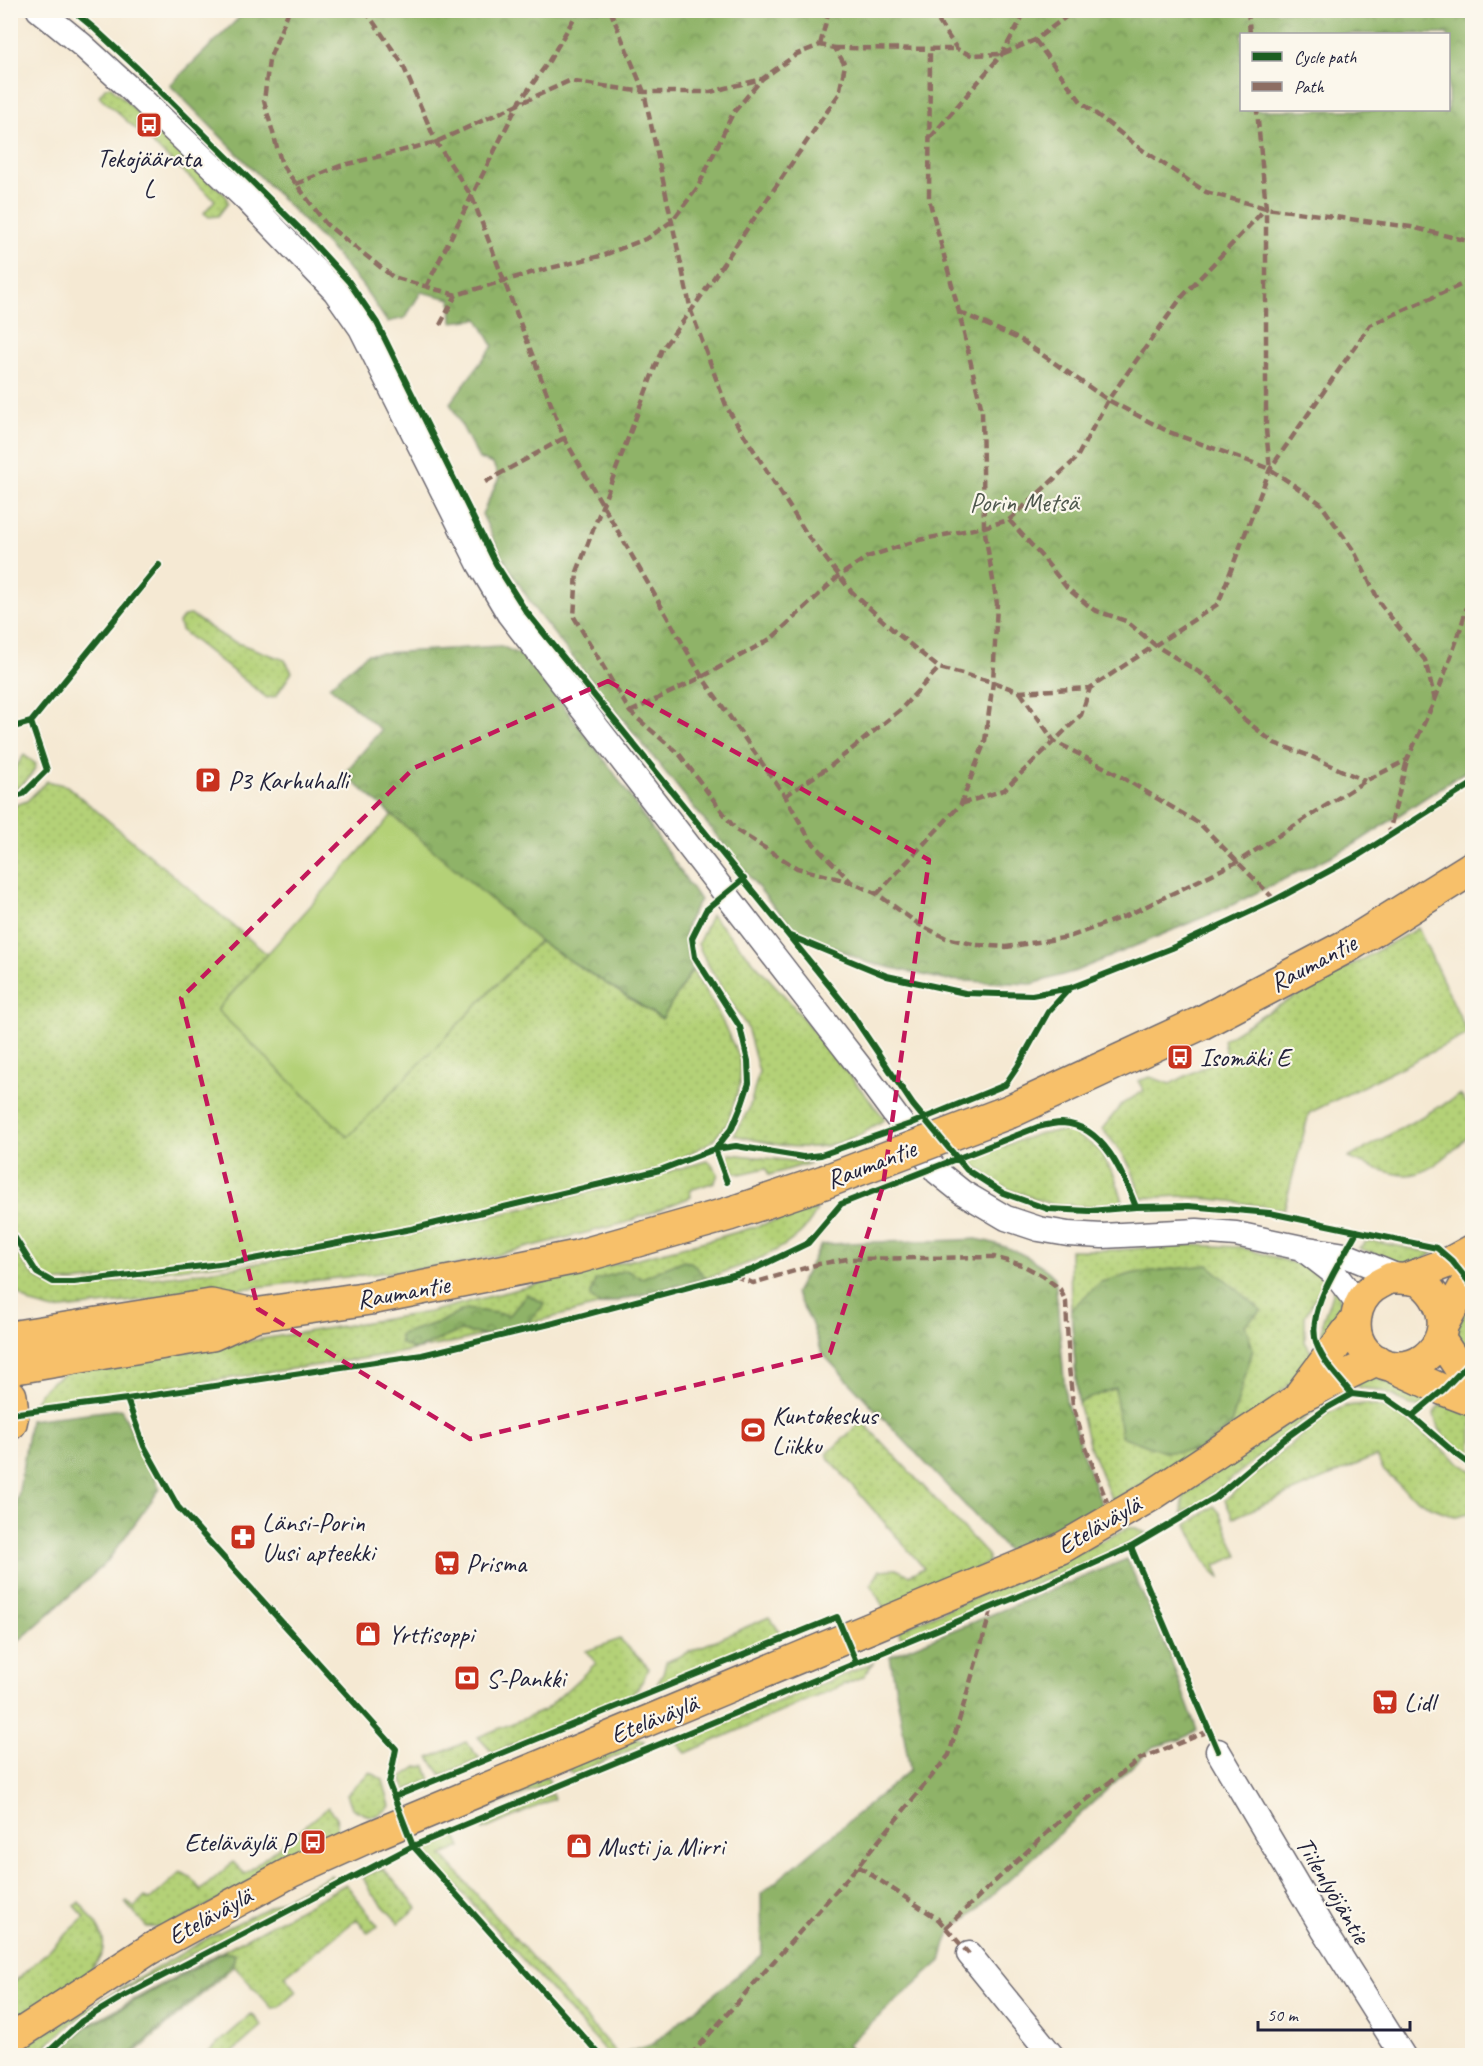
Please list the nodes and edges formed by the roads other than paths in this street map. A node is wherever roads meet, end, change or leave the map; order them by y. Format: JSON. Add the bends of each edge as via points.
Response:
{"nodes":[{"id":1,"x":39,"y":10,"type":"edge"},
{"id":2,"x":1473,"y":868,"type":"edge"},
{"id":3,"x":1302,"y":1248,"type":"junction"},
{"id":4,"x":1473,"y":1250,"type":"edge"},
{"id":5,"x":1473,"y":1272,"type":"edge"},
{"id":6,"x":1404,"y":1279,"type":"junction"},
{"id":7,"x":1357,"y":1312,"type":"junction"},
{"id":8,"x":255,"y":1315,"type":"junction"},
{"id":9,"x":1442,"y":1332,"type":"junction"},
{"id":10,"x":10,"y":1338,"type":"edge"},
{"id":11,"x":1385,"y":1364,"type":"junction"},
{"id":12,"x":10,"y":1368,"type":"edge"},
{"id":13,"x":1473,"y":1384,"type":"edge"},
{"id":14,"x":10,"y":1396,"type":"edge"},
{"id":15,"x":1297,"y":1399,"type":"junction"},
{"id":16,"x":1473,"y":1401,"type":"edge"},
{"id":17,"x":10,"y":1423,"type":"edge"},
{"id":18,"x":1218,"y":1751,"type":"dead end"},
{"id":19,"x":969,"y":1954,"type":"dead end"},
{"id":20,"x":10,"y":2040,"type":"edge"},
{"id":21,"x":1052,"y":2055,"type":"edge"},
{"id":22,"x":1403,"y":2055,"type":"edge"}],
"edges":[{"from":1,"to":3,"type":"street","via":[[138,96],[335,291],[366,338],[480,565],[509,614],[937,1172],[1006,1218],[1039,1229],[1102,1236],[1226,1233]]},
{"from":2,"to":8,"type":"highway","name":"Raumantie","bridge":true,"via":[[1349,945],[1180,1033],[1011,1111],[824,1182],[729,1214],[577,1257],[370,1298]]},
{"from":3,"to":6,"type":"street","via":[[1345,1255]]},
{"from":3,"to":7,"type":"street","via":[[1334,1273]]},
{"from":4,"to":6,"type":"main road"},
{"from":5,"to":9,"type":"main road"},
{"from":6,"to":7,"type":"main road","via":[[1390,1278],[1373,1288]]},
{"from":6,"to":9,"type":"main road","via":[[1421,1283],[1434,1297],[1441,1310]]},
{"from":7,"to":11,"type":"main road","via":[[1358,1340],[1366,1352]]},
{"from":7,"to":15,"type":"main road","name":"Eteläväylä"},
{"from":8,"to":10,"type":"highway","name":"Raumantie","via":[[211,1306]]},
{"from":8,"to":12,"type":"highway","name":"Raumantie","via":[[212,1334]]},
{"from":9,"to":11,"type":"main road","via":[[1426,1358],[1408,1366]]},
{"from":9,"to":13,"type":"main road","via":[[1462,1372]]},
{"from":11,"to":15,"type":"main road","name":"Eteläväylä"},
{"from":11,"to":16,"type":"main road"},
{"from":14,"to":17,"type":"highway"},
{"from":15,"to":20,"type":"main road","name":"Eteläväylä","via":[[1151,1496],[1060,1549],[291,1872],[150,1949]]},
{"from":18,"to":22,"type":"street","name":"Tiilenlyöjäntie"},
{"from":19,"to":21,"type":"street"}]}
